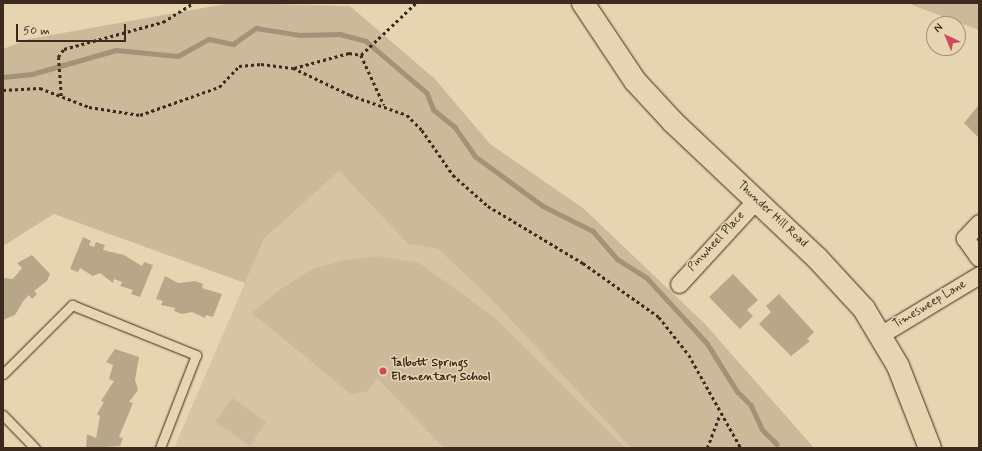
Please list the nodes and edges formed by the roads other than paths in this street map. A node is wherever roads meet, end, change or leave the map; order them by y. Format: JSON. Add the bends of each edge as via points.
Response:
{"nodes":[{"id":1,"x":583,"y":3,"type":"edge"},
{"id":2,"x":756,"y":200,"type":"junction"},
{"id":3,"x":979,"y":223,"type":"edge"},
{"id":4,"x":979,"y":258,"type":"edge"},
{"id":5,"x":979,"y":275,"type":"edge"},
{"id":6,"x":678,"y":284,"type":"dead end"},
{"id":7,"x":880,"y":335,"type":"junction"},
{"id":8,"x":3,"y":374,"type":"edge"},
{"id":9,"x":3,"y":414,"type":"edge"},
{"id":10,"x":35,"y":448,"type":"edge"},
{"id":11,"x":160,"y":448,"type":"edge"},
{"id":12,"x":930,"y":448,"type":"edge"}],
"edges":[{"from":1,"to":2,"type":"street","name":"Thunder Hill Road","via":[[635,81],[672,122]]},
{"from":2,"to":6,"type":"street","name":"Pinwheel Place"},
{"from":2,"to":7,"type":"street","name":"Thunder Hill Road","via":[[844,286]]},
{"from":3,"to":4,"type":"street","via":[[965,238]]},
{"from":5,"to":7,"type":"street","name":"Timesweep Lane"},
{"from":7,"to":12,"type":"street","name":"Thunder Hill Road","via":[[911,393]]},
{"from":8,"to":11,"type":"lane","via":[[72,305],[196,355]]},
{"from":9,"to":10,"type":"lane"}]}
